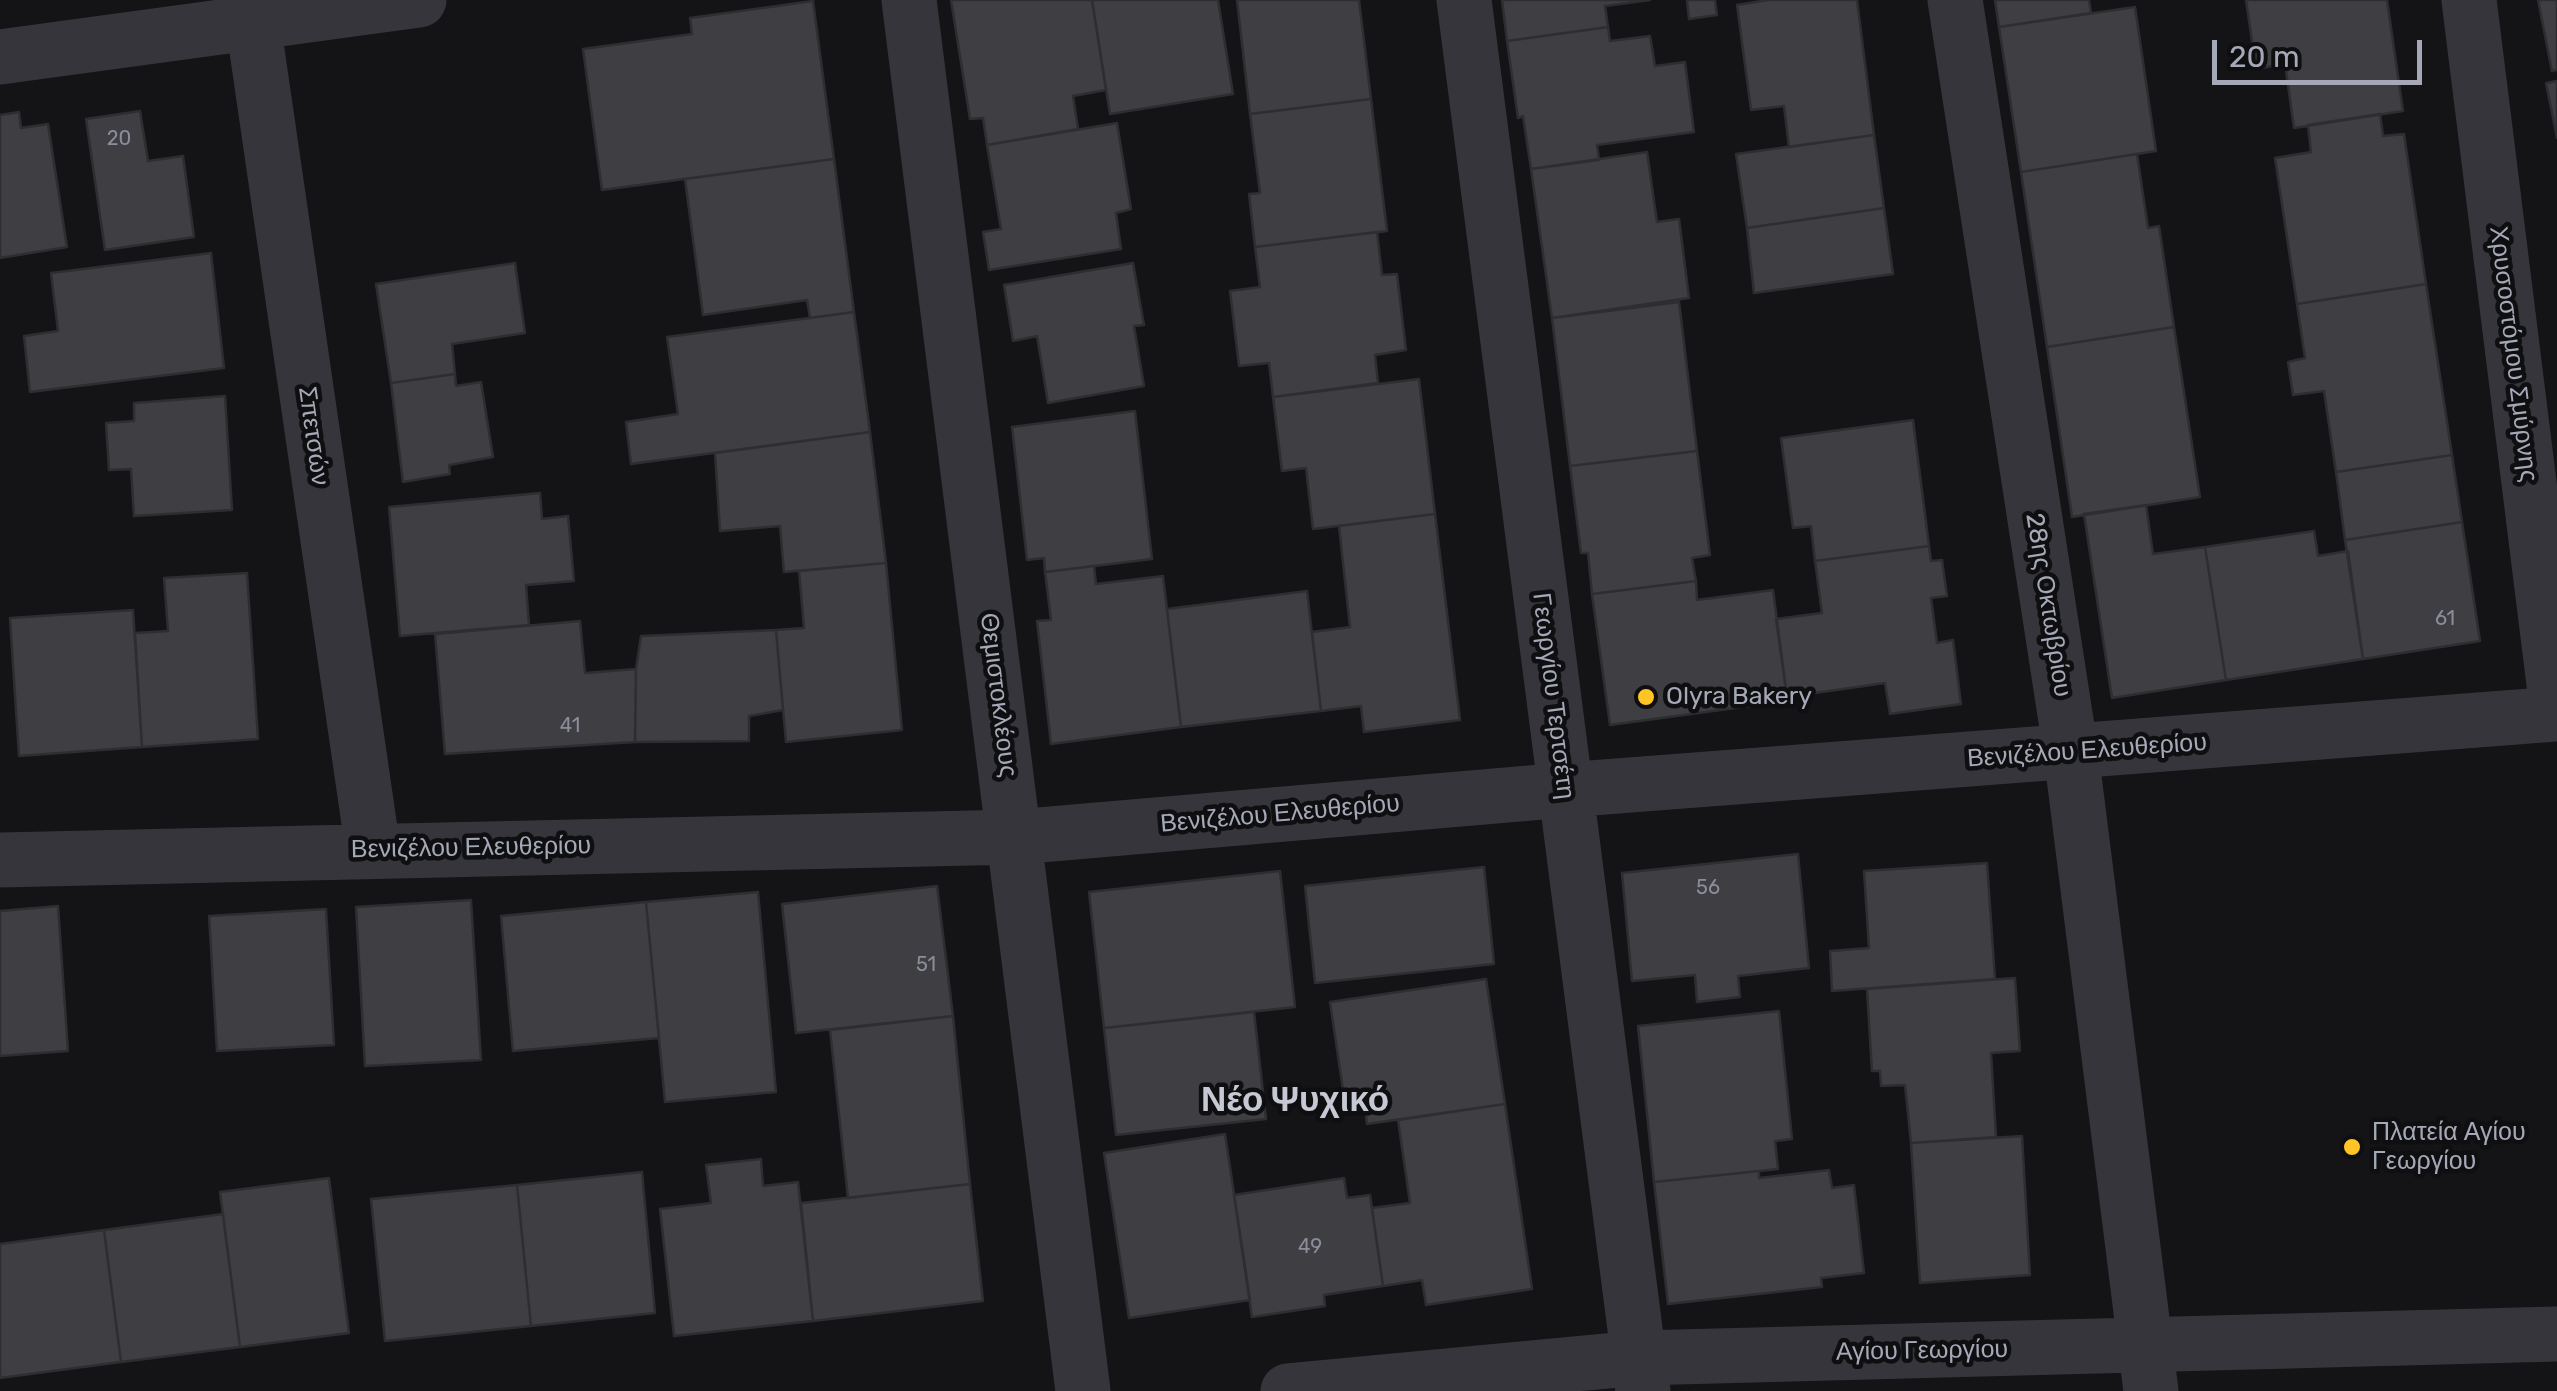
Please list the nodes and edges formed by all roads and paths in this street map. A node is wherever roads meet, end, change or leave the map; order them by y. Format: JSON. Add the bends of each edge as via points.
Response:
{"nodes":[{"id":1,"x":419,"y":0,"type":"edge"},
{"id":2,"x":909,"y":0,"type":"edge"},
{"id":3,"x":1464,"y":0,"type":"edge"},
{"id":4,"x":1956,"y":0,"type":"edge"},
{"id":5,"x":2470,"y":0,"type":"edge"},
{"id":6,"x":253,"y":23,"type":"junction"},
{"id":7,"x":0,"y":57,"type":"edge"},
{"id":8,"x":2557,"y":711,"type":"edge"},
{"id":9,"x":2071,"y":753,"type":"junction"},
{"id":10,"x":1565,"y":790,"type":"junction"},
{"id":11,"x":1016,"y":838,"type":"junction"},
{"id":12,"x":373,"y":850,"type":"junction"},
{"id":13,"x":0,"y":860,"type":"edge"},
{"id":14,"x":2557,"y":1334,"type":"edge"},
{"id":15,"x":2148,"y":1368,"type":"edge"},
{"id":16,"x":1641,"y":1374,"type":"edge"},
{"id":17,"x":1084,"y":1391,"type":"edge"},
{"id":18,"x":1288,"y":1391,"type":"edge"}],
"edges":[{"from":1,"to":6,"type":"street"},
{"from":2,"to":11,"type":"street","name":"Θεμιστοκλέους"},
{"from":3,"to":10,"type":"street","name":"Γεωργίου Τερτσέτη"},
{"from":4,"to":9,"type":"street","name":"28ης Οκτωβρίου"},
{"from":5,"to":8,"type":"street","name":"Χρυσοστόμου Σμύρνης"},
{"from":6,"to":7,"type":"street"},
{"from":6,"to":12,"type":"street","name":"Σπετσών"},
{"from":8,"to":9,"type":"street","name":"Βενιζέλου Ελευθερίου"},
{"from":9,"to":10,"type":"street","name":"Βενιζέλου Ελευθερίου"},
{"from":9,"to":15,"type":"street","name":"28ης Οκτωβρίου"},
{"from":10,"to":11,"type":"street","name":"Βενιζέλου Ελευθερίου"},
{"from":10,"to":16,"type":"street","name":"Γεωργίου Τερτσέτη"},
{"from":11,"to":12,"type":"street","name":"Βενιζέλου Ελευθερίου"},
{"from":11,"to":17,"type":"street","name":"Θεμιστοκλέους"},
{"from":12,"to":13,"type":"street","name":"Βενιζέλου Ελευθερίου"},
{"from":14,"to":15,"type":"street","name":"Αγίου Γεωργίου"},
{"from":15,"to":16,"type":"street","name":"Αγίου Γεωργίου"},
{"from":16,"to":18,"type":"street","name":"Αγίου Γεωργίου"}]}
